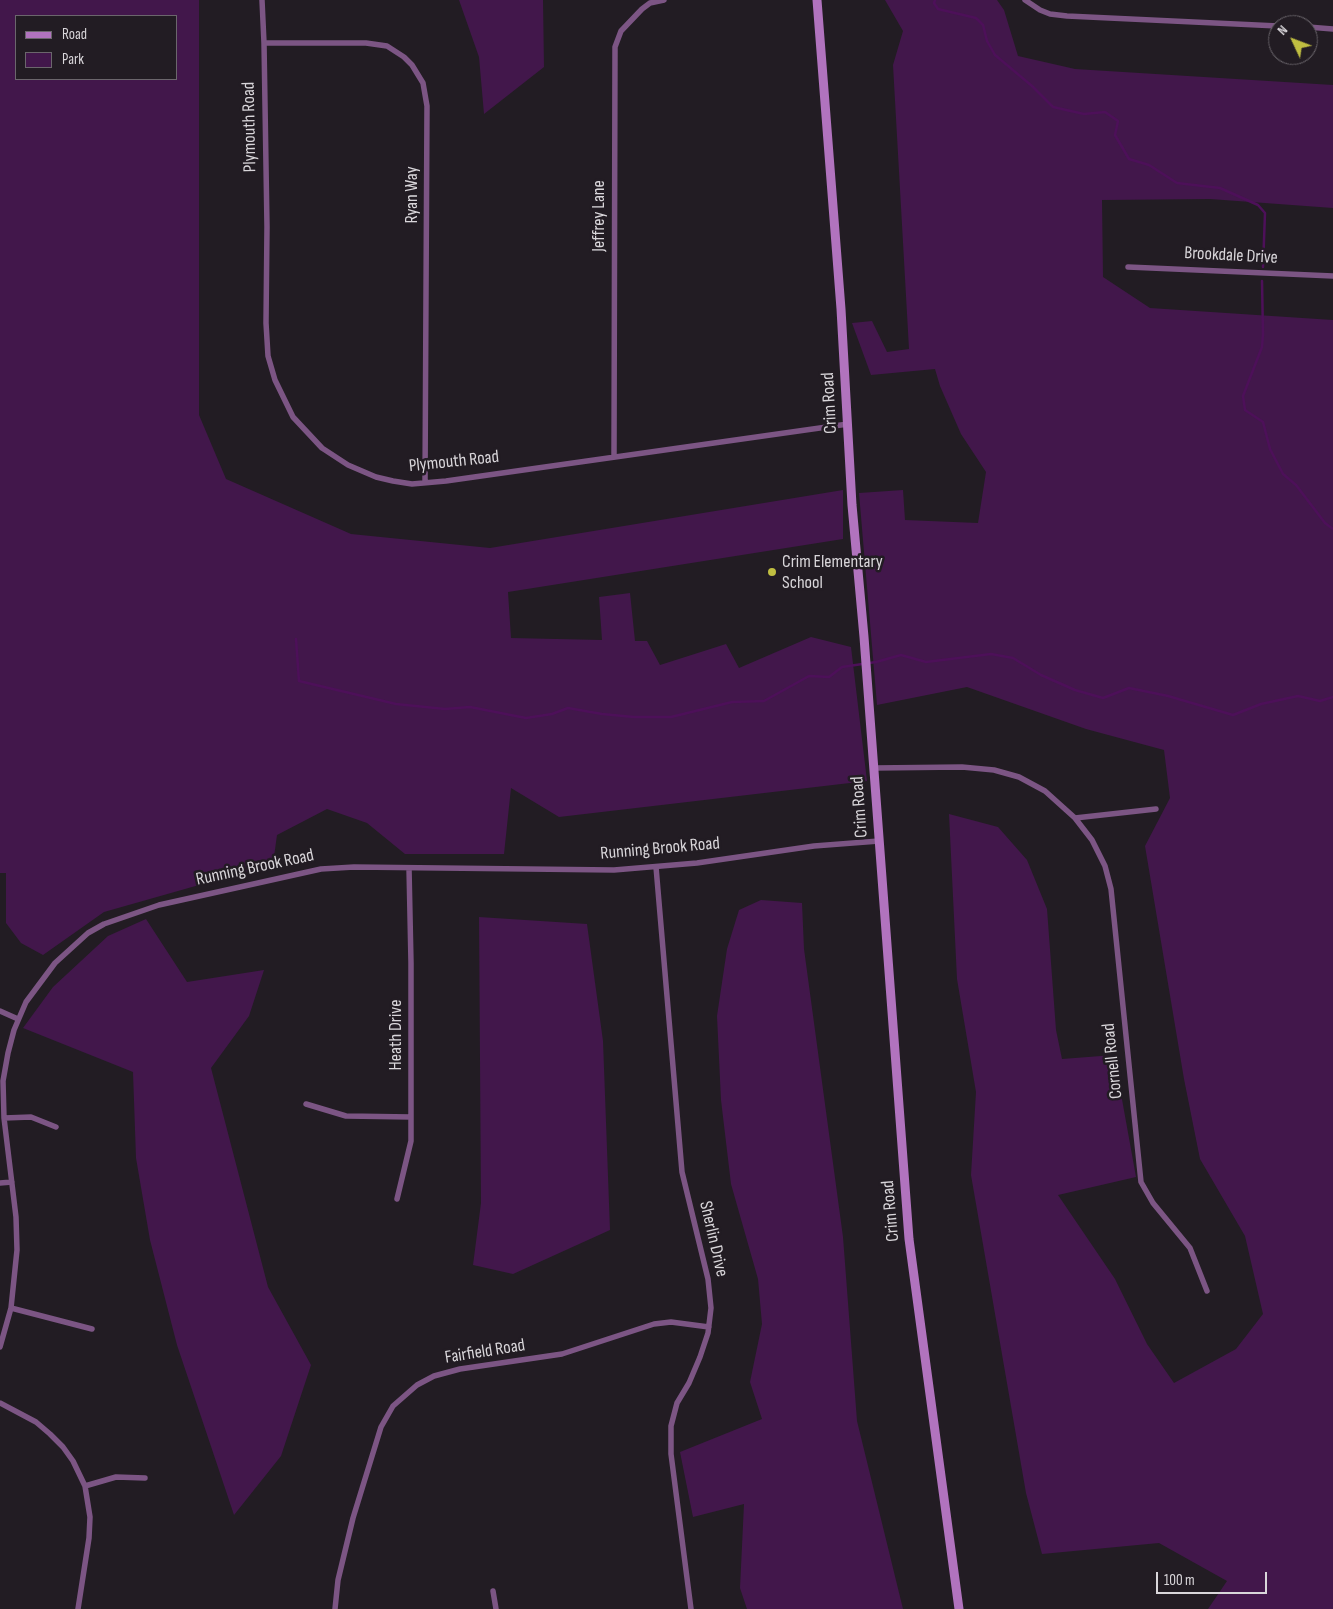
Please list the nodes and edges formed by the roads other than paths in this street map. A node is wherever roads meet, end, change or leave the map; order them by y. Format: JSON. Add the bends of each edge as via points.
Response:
{"nodes":[{"id":1,"x":262,"y":0,"type":"edge"},
{"id":2,"x":664,"y":0,"type":"edge"},
{"id":3,"x":817,"y":0,"type":"edge"},
{"id":4,"x":1025,"y":0,"type":"edge"},
{"id":5,"x":1268,"y":26,"type":"edge"},
{"id":6,"x":1318,"y":28,"type":"edge"},
{"id":7,"x":1333,"y":29,"type":"edge"},
{"id":8,"x":264,"y":44,"type":"junction"},
{"id":9,"x":1128,"y":267,"type":"dead end"},
{"id":10,"x":1333,"y":276,"type":"edge"},
{"id":11,"x":848,"y":424,"type":"junction"},
{"id":12,"x":614,"y":456,"type":"junction"},
{"id":13,"x":425,"y":483,"type":"junction"},
{"id":14,"x":874,"y":768,"type":"junction"},
{"id":15,"x":1156,"y":809,"type":"dead end"},
{"id":16,"x":1075,"y":818,"type":"junction"},
{"id":17,"x":878,"y":841,"type":"junction"},
{"id":18,"x":656,"y":867,"type":"junction"},
{"id":19,"x":409,"y":868,"type":"junction"},
{"id":20,"x":0,"y":1011,"type":"edge"},
{"id":21,"x":18,"y":1019,"type":"junction"},
{"id":22,"x":306,"y":1104,"type":"dead end"},
{"id":23,"x":411,"y":1117,"type":"junction"},
{"id":24,"x":4,"y":1118,"type":"junction"},
{"id":25,"x":56,"y":1127,"type":"dead end"},
{"id":26,"x":12,"y":1182,"type":"junction"},
{"id":27,"x":0,"y":1183,"type":"edge"},
{"id":28,"x":397,"y":1199,"type":"dead end"},
{"id":29,"x":1207,"y":1291,"type":"dead end"},
{"id":30,"x":11,"y":1308,"type":"junction"},
{"id":31,"x":709,"y":1327,"type":"junction"},
{"id":32,"x":92,"y":1329,"type":"dead end"},
{"id":33,"x":0,"y":1347,"type":"edge"},
{"id":34,"x":0,"y":1402,"type":"edge"},
{"id":35,"x":145,"y":1478,"type":"dead end"},
{"id":36,"x":85,"y":1486,"type":"junction"},
{"id":37,"x":493,"y":1591,"type":"dead end"},
{"id":38,"x":78,"y":1609,"type":"edge"},
{"id":39,"x":335,"y":1609,"type":"edge"},
{"id":40,"x":496,"y":1609,"type":"edge"},
{"id":41,"x":691,"y":1609,"type":"edge"},
{"id":42,"x":959,"y":1609,"type":"edge"}],
"edges":[{"from":1,"to":8,"type":"street","name":"Plymouth Road"},
{"from":2,"to":12,"type":"street","name":"Jeffrey Lane","via":[[642,9],[622,31],[615,47]]},
{"from":3,"to":11,"type":"street","name":"Crim Road"},
{"from":4,"to":5,"type":"street","via":[[1050,14],[1068,16]]},
{"from":6,"to":7,"type":"street"},
{"from":8,"to":13,"type":"street","name":"Plymouth Road","via":[[266,323],[268,356],[275,380],[285,404],[301,428],[322,448],[348,465],[376,477],[393,482]]},
{"from":8,"to":13,"type":"street","name":"Ryan Way","via":[[366,43],[387,46],[412,65],[423,83],[427,106]]},
{"from":9,"to":10,"type":"street","name":"Brookdale Drive"},
{"from":11,"to":12,"type":"street","name":"Plymouth Road"},
{"from":11,"to":14,"type":"street","name":"Crim Road"},
{"from":12,"to":13,"type":"street","name":"Plymouth Road"},
{"from":14,"to":16,"type":"street","name":"Cornell Road","via":[[994,770],[1019,777],[1045,791]]},
{"from":14,"to":17,"type":"street","name":"Crim Road"},
{"from":15,"to":16,"type":"street"},
{"from":16,"to":29,"type":"street","name":"Cornell Road","via":[[1092,840],[1105,866],[1111,889],[1141,1182],[1153,1203],[1190,1248]]},
{"from":17,"to":18,"type":"street","name":"Running Brook Road"},
{"from":17,"to":42,"type":"street","name":"Crim Road","via":[[910,1239]]},
{"from":18,"to":19,"type":"street","name":"Running Brook Road","via":[[614,870]]},
{"from":18,"to":31,"type":"street","name":"Sherlin Drive","via":[[682,1172],[709,1286]]},
{"from":19,"to":21,"type":"street","name":"Running Brook Road","via":[[354,867],[307,871],[159,905],[104,924],[88,933],[54,963]]},
{"from":19,"to":23,"type":"street","name":"Heath Drive"},
{"from":20,"to":21,"type":"street"},
{"from":21,"to":24,"type":"street","name":"Running Brook Road","via":[[5,1066]]},
{"from":22,"to":23,"type":"street","via":[[346,1116]]},
{"from":23,"to":28,"type":"street","name":"Heath Drive","via":[[409,1152]]},
{"from":24,"to":25,"type":"street","via":[[31,1117]]},
{"from":24,"to":26,"type":"street","name":"Running Brook Road"},
{"from":26,"to":27,"type":"street"},
{"from":26,"to":30,"type":"street","name":"Running Brook Road","via":[[17,1250]]},
{"from":30,"to":32,"type":"street"},
{"from":30,"to":33,"type":"street","name":"Running Brook Road"},
{"from":31,"to":39,"type":"street","name":"Fairfield Road","via":[[670,1322],[654,1324],[562,1354],[460,1370],[434,1376],[417,1385],[393,1406],[380,1427],[353,1518],[338,1580]]},
{"from":31,"to":41,"type":"street","name":"Sherlin Drive","via":[[700,1357],[674,1410],[671,1426],[671,1454]]},
{"from":34,"to":36,"type":"street","via":[[36,1422],[50,1434],[73,1461]]},
{"from":35,"to":36,"type":"street","via":[[116,1477]]},
{"from":36,"to":38,"type":"street","via":[[90,1518],[89,1538]]},
{"from":37,"to":40,"type":"street"}]}
